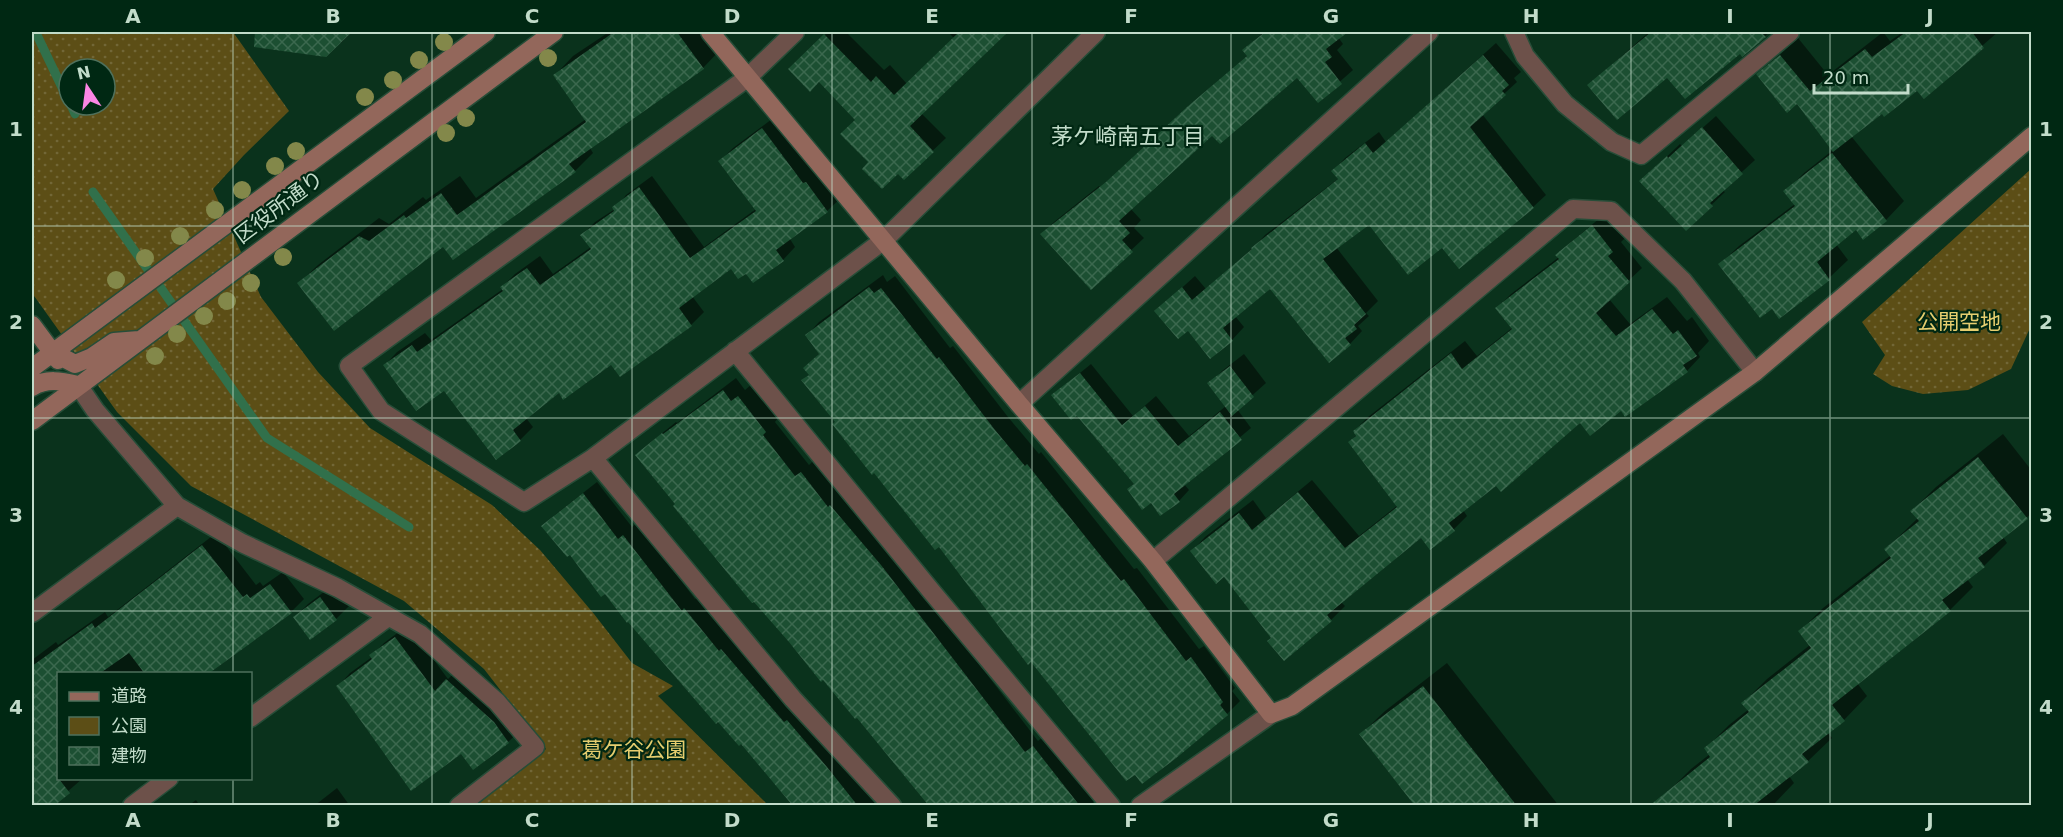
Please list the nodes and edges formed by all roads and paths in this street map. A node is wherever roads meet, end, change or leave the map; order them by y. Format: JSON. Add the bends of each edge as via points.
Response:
{"nodes":[{"id":1,"x":486,"y":32,"type":"edge"},
{"id":2,"x":554,"y":32,"type":"edge"},
{"id":3,"x":710,"y":32,"type":"edge"},
{"id":4,"x":795,"y":32,"type":"edge"},
{"id":5,"x":1096,"y":32,"type":"edge"},
{"id":6,"x":1429,"y":32,"type":"edge"},
{"id":7,"x":1514,"y":32,"type":"edge"},
{"id":8,"x":1790,"y":32,"type":"edge"},
{"id":9,"x":747,"y":78,"type":"junction"},
{"id":10,"x":2031,"y":136,"type":"edge"},
{"id":11,"x":884,"y":240,"type":"junction"},
{"id":12,"x":32,"y":325,"type":"edge"},
{"id":13,"x":139,"y":340,"type":"junction"},
{"id":14,"x":735,"y":351,"type":"junction"},
{"id":15,"x":52,"y":352,"type":"junction"},
{"id":16,"x":32,"y":368,"type":"edge"},
{"id":17,"x":1755,"y":372,"type":"junction"},
{"id":18,"x":78,"y":385,"type":"junction"},
{"id":19,"x":32,"y":387,"type":"edge"},
{"id":20,"x":1019,"y":404,"type":"junction"},
{"id":21,"x":32,"y":421,"type":"edge"},
{"id":22,"x":593,"y":458,"type":"junction"},
{"id":23,"x":177,"y":506,"type":"junction"},
{"id":24,"x":1153,"y":561,"type":"junction"},
{"id":25,"x":32,"y":613,"type":"edge"},
{"id":26,"x":388,"y":617,"type":"junction"},
{"id":27,"x":1270,"y":714,"type":"junction"},
{"id":28,"x":252,"y":717,"type":"edge"},
{"id":29,"x":166,"y":780,"type":"edge"},
{"id":30,"x":132,"y":806,"type":"edge"},
{"id":31,"x":459,"y":806,"type":"edge"},
{"id":32,"x":892,"y":806,"type":"edge"},
{"id":33,"x":1111,"y":806,"type":"edge"},
{"id":34,"x":1140,"y":806,"type":"edge"}],
"edges":[{"from":1,"to":15,"type":"street","name":"区役所通り"},
{"from":2,"to":13,"type":"street","name":"区役所通り"},
{"from":3,"to":9,"type":"street"},
{"from":4,"to":9,"type":"street"},
{"from":5,"to":11,"type":"street"},
{"from":6,"to":20,"type":"street"},
{"from":7,"to":8,"type":"street","via":[[1525,56],[1565,104],[1612,142],[1641,155]]},
{"from":9,"to":11,"type":"street"},
{"from":9,"to":22,"type":"street","via":[[349,366],[381,411],[524,502]]},
{"from":10,"to":17,"type":"street"},
{"from":11,"to":14,"type":"street"},
{"from":11,"to":20,"type":"street"},
{"from":12,"to":15,"type":"street"},
{"from":13,"to":15,"type":"street","via":[[114,342],[75,364]]},
{"from":13,"to":18,"type":"street","name":"区役所通り"},
{"from":14,"to":22,"type":"street"},
{"from":14,"to":33,"type":"street"},
{"from":15,"to":16,"type":"street","name":"区役所通り"},
{"from":15,"to":18,"type":"street"},
{"from":17,"to":24,"type":"street","via":[[1683,281],[1611,211],[1573,209]]},
{"from":17,"to":27,"type":"street","via":[[1292,706]]},
{"from":18,"to":19,"type":"street","via":[[57,380]]},
{"from":18,"to":21,"type":"street","name":"区役所通り"},
{"from":18,"to":23,"type":"street","via":[[95,411]]},
{"from":20,"to":24,"type":"street"},
{"from":22,"to":32,"type":"street","via":[[793,699]]},
{"from":23,"to":25,"type":"street"},
{"from":23,"to":26,"type":"street"},
{"from":24,"to":27,"type":"street"},
{"from":26,"to":28,"type":"street"},
{"from":26,"to":31,"type":"street","via":[[429,641],[497,702],[535,747]]},
{"from":27,"to":34,"type":"street"},
{"from":29,"to":30,"type":"street"}]}
